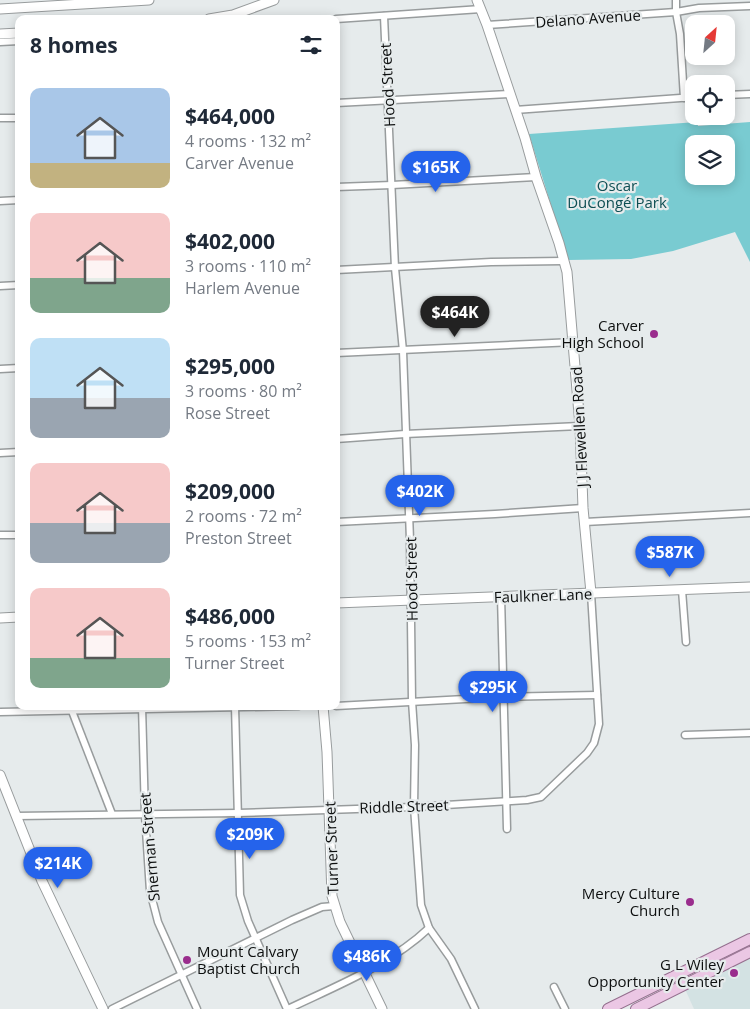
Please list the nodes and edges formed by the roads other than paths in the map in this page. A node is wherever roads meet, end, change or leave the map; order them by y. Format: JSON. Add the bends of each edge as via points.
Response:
{"nodes":[{"id":1,"x":149,"y":0,"type":"edge"},
{"id":2,"x":274,"y":0,"type":"edge"},
{"id":3,"x":476,"y":0,"type":"edge"},
{"id":4,"x":676,"y":0,"type":"edge"},
{"id":5,"x":750,"y":6,"type":"edge"},
{"id":6,"x":0,"y":9,"type":"edge"},
{"id":7,"x":481,"y":9,"type":"junction"},
{"id":8,"x":676,"y":12,"type":"junction"},
{"id":9,"x":228,"y":15,"type":"edge"},
{"id":10,"x":384,"y":16,"type":"junction"},
{"id":11,"x":340,"y":19,"type":"edge"},
{"id":12,"x":487,"y":25,"type":"junction"},
{"id":13,"x":15,"y":33,"type":"edge"},
{"id":14,"x":0,"y":34,"type":"edge"},
{"id":15,"x":15,"y":41,"type":"edge"},
{"id":16,"x":0,"y":42,"type":"edge"},
{"id":17,"x":509,"y":94,"type":"junction"},
{"id":18,"x":750,"y":94,"type":"edge"},
{"id":19,"x":735,"y":95,"type":"edge"},
{"id":20,"x":684,"y":98,"type":"joint"},
{"id":21,"x":388,"y":100,"type":"junction"},
{"id":22,"x":340,"y":103,"type":"edge"},
{"id":23,"x":515,"y":110,"type":"junction"},
{"id":24,"x":0,"y":118,"type":"edge"},
{"id":25,"x":15,"y":118,"type":"edge"},
{"id":26,"x":536,"y":178,"type":"junction"},
{"id":27,"x":392,"y":185,"type":"junction"},
{"id":28,"x":340,"y":186,"type":"edge"},
{"id":29,"x":15,"y":200,"type":"edge"},
{"id":30,"x":0,"y":201,"type":"edge"},
{"id":31,"x":563,"y":261,"type":"junction"},
{"id":32,"x":395,"y":268,"type":"junction"},
{"id":33,"x":340,"y":270,"type":"edge"},
{"id":34,"x":15,"y":285,"type":"edge"},
{"id":35,"x":0,"y":286,"type":"edge"},
{"id":36,"x":574,"y":342,"type":"junction"},
{"id":37,"x":402,"y":351,"type":"junction"},
{"id":38,"x":340,"y":353,"type":"edge"},
{"id":39,"x":15,"y":368,"type":"edge"},
{"id":40,"x":0,"y":370,"type":"edge"},
{"id":41,"x":580,"y":426,"type":"junction"},
{"id":42,"x":405,"y":434,"type":"junction"},
{"id":43,"x":340,"y":439,"type":"edge"},
{"id":44,"x":15,"y":452,"type":"edge"},
{"id":45,"x":0,"y":453,"type":"edge"},
{"id":46,"x":584,"y":508,"type":"junction"},
{"id":47,"x":750,"y":513,"type":"edge"},
{"id":48,"x":409,"y":518,"type":"junction"},
{"id":49,"x":340,"y":522,"type":"edge"},
{"id":50,"x":585,"y":522,"type":"junction"},
{"id":51,"x":15,"y":534,"type":"edge"},
{"id":52,"x":0,"y":535,"type":"edge"},
{"id":53,"x":750,"y":587,"type":"edge"},
{"id":54,"x":682,"y":590,"type":"junction"},
{"id":55,"x":591,"y":593,"type":"junction"},
{"id":56,"x":501,"y":596,"type":"junction"},
{"id":57,"x":412,"y":601,"type":"junction"},
{"id":58,"x":340,"y":603,"type":"edge"},
{"id":59,"x":15,"y":617,"type":"edge"},
{"id":60,"x":0,"y":618,"type":"edge"},
{"id":61,"x":686,"y":642,"type":"dead end"},
{"id":62,"x":597,"y":695,"type":"junction"},
{"id":63,"x":502,"y":697,"type":"junction"},
{"id":64,"x":412,"y":701,"type":"junction"},
{"id":65,"x":340,"y":706,"type":"edge"},
{"id":66,"x":47,"y":710,"type":"edge"},
{"id":67,"x":71,"y":710,"type":"edge"},
{"id":68,"x":143,"y":710,"type":"edge"},
{"id":69,"x":235,"y":710,"type":"edge"},
{"id":70,"x":323,"y":710,"type":"edge"},
{"id":71,"x":0,"y":712,"type":"edge"},
{"id":72,"x":750,"y":732,"type":"edge"},
{"id":73,"x":685,"y":735,"type":"dead end"},
{"id":74,"x":572,"y":769,"type":"joint"},
{"id":75,"x":0,"y":775,"type":"edge"},
{"id":76,"x":507,"y":802,"type":"junction"},
{"id":77,"x":414,"y":807,"type":"junction"},
{"id":78,"x":329,"y":809,"type":"junction"},
{"id":79,"x":238,"y":813,"type":"junction"},
{"id":80,"x":112,"y":814,"type":"junction"},
{"id":81,"x":145,"y":815,"type":"junction"},
{"id":82,"x":16,"y":816,"type":"junction"},
{"id":83,"x":507,"y":830,"type":"dead end"},
{"id":84,"x":334,"y":906,"type":"junction"},
{"id":85,"x":429,"y":928,"type":"junction"},
{"id":86,"x":256,"y":937,"type":"junction"},
{"id":87,"x":750,"y":939,"type":"edge"},
{"id":88,"x":750,"y":952,"type":"edge"},
{"id":89,"x":364,"y":972,"type":"junction"},
{"id":90,"x":182,"y":974,"type":"junction"},
{"id":91,"x":554,"y":987,"type":"dead end"},
{"id":92,"x":103,"y":1009,"type":"edge"},
{"id":93,"x":112,"y":1009,"type":"edge"},
{"id":94,"x":197,"y":1009,"type":"edge"},
{"id":95,"x":288,"y":1009,"type":"edge"},
{"id":96,"x":382,"y":1009,"type":"edge"},
{"id":97,"x":475,"y":1009,"type":"edge"},
{"id":98,"x":565,"y":1009,"type":"edge"},
{"id":99,"x":608,"y":1009,"type":"edge"},
{"id":100,"x":636,"y":1009,"type":"edge"}],
"edges":[{"from":1,"to":6,"type":"street"},
{"from":2,"to":9,"type":"street"},
{"from":3,"to":7,"type":"street","name":"J J Flewellen Road"},
{"from":4,"to":8,"type":"street"},
{"from":5,"to":8,"type":"street","name":"Delano Avenue"},
{"from":7,"to":10,"type":"street"},
{"from":7,"to":12,"type":"street","name":"J J Flewellen Road"},
{"from":8,"to":12,"type":"street","name":"Delano Avenue"},
{"from":8,"to":20,"type":"street"},
{"from":10,"to":11,"type":"street"},
{"from":10,"to":21,"type":"street","name":"Hood Street"},
{"from":12,"to":17,"type":"street","name":"J J Flewellen Road"},
{"from":13,"to":14,"type":"street"},
{"from":15,"to":16,"type":"street"},
{"from":17,"to":21,"type":"street"},
{"from":17,"to":23,"type":"street","name":"J J Flewellen Road"},
{"from":18,"to":19,"type":"street"},
{"from":20,"to":23,"type":"street"},
{"from":21,"to":22,"type":"street"},
{"from":21,"to":27,"type":"street","name":"Hood Street"},
{"from":23,"to":26,"type":"street","name":"J J Flewellen Road"},
{"from":24,"to":25,"type":"street"},
{"from":26,"to":27,"type":"street"},
{"from":26,"to":31,"type":"street","name":"J J Flewellen Road"},
{"from":27,"to":28,"type":"street"},
{"from":27,"to":32,"type":"street","name":"Hood Street"},
{"from":29,"to":30,"type":"street"},
{"from":31,"to":32,"type":"street"},
{"from":31,"to":36,"type":"street","name":"J J Flewellen Road","via":[[570,290]]},
{"from":32,"to":33,"type":"street"},
{"from":32,"to":37,"type":"street","name":"Hood Street"},
{"from":34,"to":35,"type":"street"},
{"from":36,"to":37,"type":"street"},
{"from":36,"to":41,"type":"street","name":"J J Flewellen Road"},
{"from":37,"to":38,"type":"street"},
{"from":37,"to":42,"type":"street","name":"Hood Street"},
{"from":39,"to":40,"type":"street"},
{"from":41,"to":42,"type":"street"},
{"from":41,"to":46,"type":"street","name":"J J Flewellen Road"},
{"from":42,"to":43,"type":"street"},
{"from":42,"to":48,"type":"street","name":"Hood Street"},
{"from":44,"to":45,"type":"street"},
{"from":46,"to":48,"type":"street"},
{"from":46,"to":50,"type":"street","name":"J J Flewellen Road"},
{"from":47,"to":50,"type":"street"},
{"from":48,"to":49,"type":"street"},
{"from":48,"to":57,"type":"street","name":"Hood Street"},
{"from":50,"to":55,"type":"street","name":"J J Flewellen Road"},
{"from":51,"to":52,"type":"street"},
{"from":53,"to":54,"type":"street","name":"Faulkner Lane"},
{"from":54,"to":55,"type":"street","name":"Faulkner Lane"},
{"from":54,"to":61,"type":"street"},
{"from":55,"to":56,"type":"street","name":"Faulkner Lane"},
{"from":55,"to":62,"type":"street","name":"J J Flewellen Road"},
{"from":56,"to":57,"type":"street","name":"Faulkner Lane"},
{"from":56,"to":63,"type":"street"},
{"from":57,"to":58,"type":"street","name":"Faulkner Lane"},
{"from":57,"to":64,"type":"street","name":"Hood Street"},
{"from":59,"to":60,"type":"street"},
{"from":62,"to":63,"type":"street"},
{"from":62,"to":74,"type":"street","name":"J J Flewellen Road","via":[[599,724],[594,743]]},
{"from":63,"to":64,"type":"street"},
{"from":63,"to":76,"type":"street"},
{"from":64,"to":65,"type":"street"},
{"from":64,"to":77,"type":"street","name":"Hood Street"},
{"from":66,"to":71,"type":"street"},
{"from":67,"to":80,"type":"street"},
{"from":68,"to":81,"type":"street","name":"Sherman Street"},
{"from":69,"to":79,"type":"street"},
{"from":70,"to":78,"type":"street","name":"Turner Street"},
{"from":72,"to":73,"type":"street"},
{"from":74,"to":76,"type":"street","name":"Riddle Street","via":[[541,797]]},
{"from":75,"to":82,"type":"street"},
{"from":76,"to":77,"type":"street","name":"Riddle Street"},
{"from":76,"to":83,"type":"street"},
{"from":77,"to":78,"type":"street","name":"Riddle Street"},
{"from":77,"to":85,"type":"street","name":"Hood Street","via":[[421,909]]},
{"from":78,"to":79,"type":"street","name":"Riddle Street"},
{"from":78,"to":84,"type":"street","name":"Turner Street"},
{"from":79,"to":81,"type":"street","name":"Riddle Street"},
{"from":79,"to":86,"type":"street","via":[[240,895]]},
{"from":80,"to":81,"type":"street","name":"Riddle Street"},
{"from":80,"to":82,"type":"street","name":"Riddle Street"},
{"from":81,"to":90,"type":"street","name":"Sherman Street","via":[[150,891],[158,922]]},
{"from":82,"to":92,"type":"street","via":[[52,904]]},
{"from":84,"to":86,"type":"street","via":[[322,907]]},
{"from":84,"to":89,"type":"street","name":"Turner Street"},
{"from":85,"to":89,"type":"street","via":[[401,950]]},
{"from":85,"to":97,"type":"street","name":"Hood Street","via":[[451,959]]},
{"from":86,"to":90,"type":"street"},
{"from":86,"to":95,"type":"street"},
{"from":87,"to":99,"type":"main road"},
{"from":88,"to":100,"type":"main road"},
{"from":89,"to":95,"type":"street"},
{"from":89,"to":96,"type":"street","name":"Turner Street"},
{"from":90,"to":93,"type":"street"},
{"from":90,"to":94,"type":"street","name":"Sherman Street"},
{"from":91,"to":98,"type":"street"}]}
